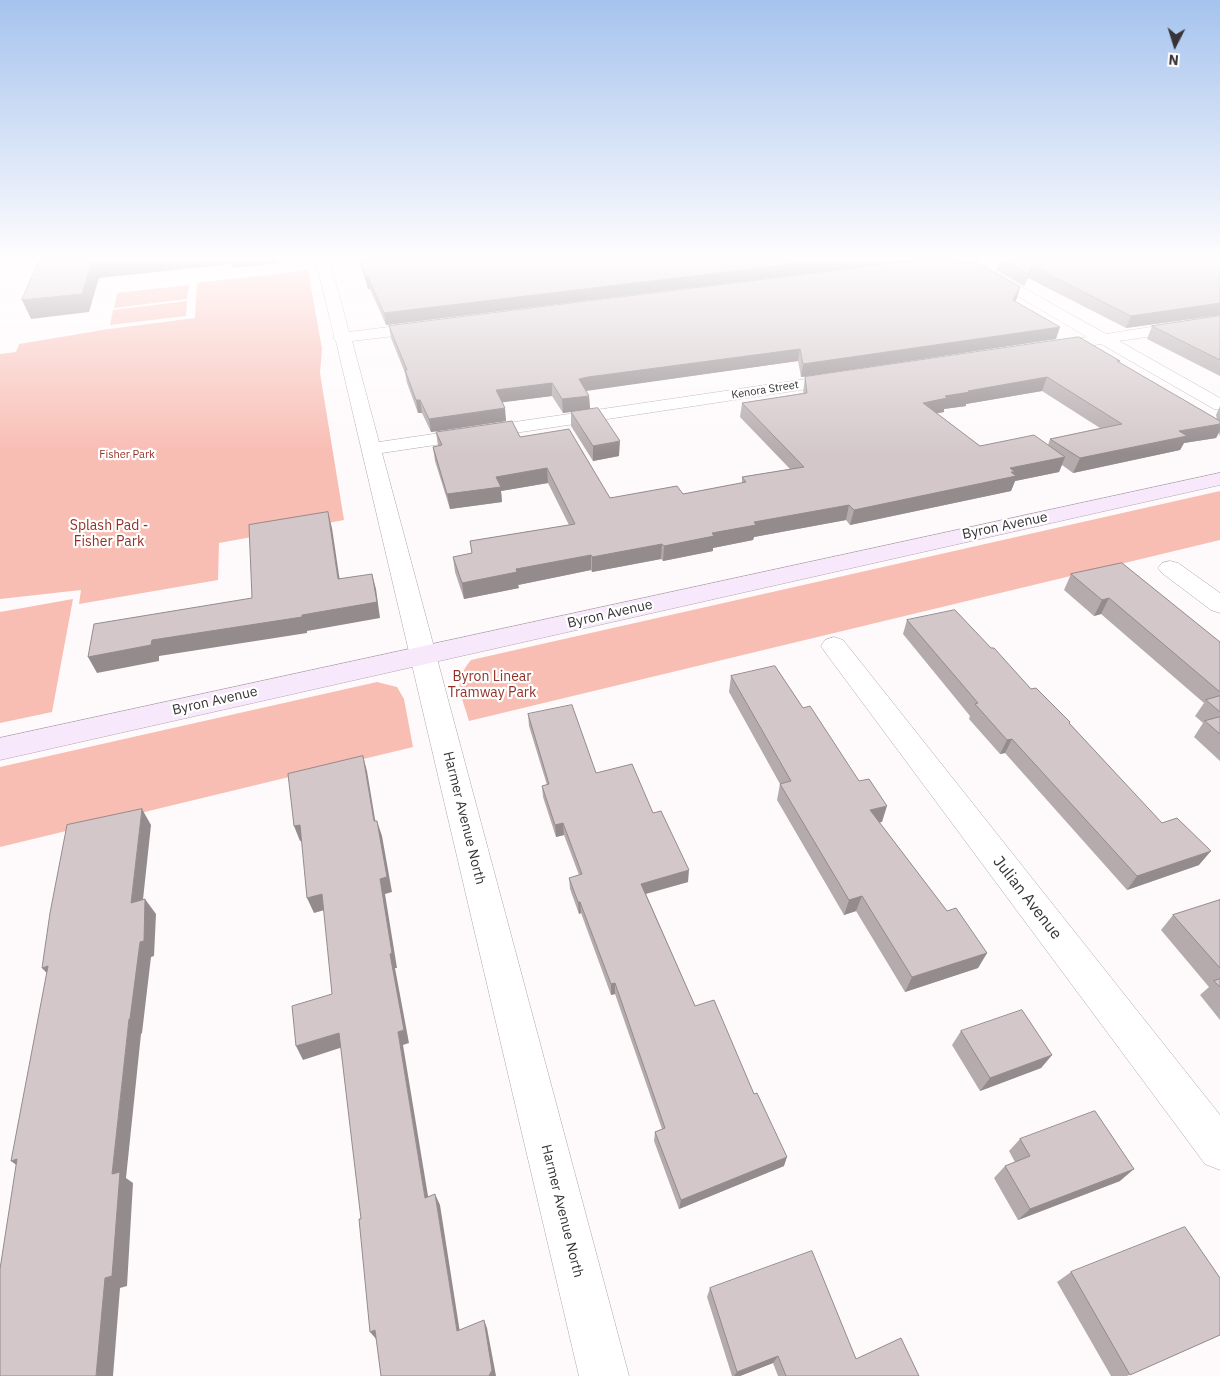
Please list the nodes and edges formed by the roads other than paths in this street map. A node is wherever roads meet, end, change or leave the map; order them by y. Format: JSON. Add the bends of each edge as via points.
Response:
{"nodes":[{"id":1,"x":338,"y":325,"type":"edge"},
{"id":2,"x":1078,"y":325,"type":"edge"},
{"id":3,"x":1193,"y":325,"type":"edge"},
{"id":4,"x":438,"y":326,"type":"edge"},
{"id":5,"x":341,"y":338,"type":"junction"},
{"id":6,"x":1103,"y":339,"type":"junction"},
{"id":7,"x":1034,"y":350,"type":"edge"},
{"id":8,"x":857,"y":376,"type":"edge"},
{"id":9,"x":1220,"y":405,"type":"edge"},
{"id":10,"x":370,"y":449,"type":"junction"},
{"id":11,"x":1220,"y":479,"type":"edge"},
{"id":12,"x":1170,"y":568,"type":"dead end"},
{"id":13,"x":1220,"y":605,"type":"edge"},
{"id":14,"x":834,"y":646,"type":"dead end"},
{"id":15,"x":424,"y":655,"type":"junction"},
{"id":16,"x":0,"y":749,"type":"edge"},
{"id":17,"x":1220,"y":1149,"type":"edge"},
{"id":18,"x":604,"y":1376,"type":"edge"}],
"edges":[{"from":1,"to":5,"type":"street","name":"Harmer Avenue North"},
{"from":2,"to":6,"type":"street"},
{"from":3,"to":6,"type":"street"},
{"from":4,"to":5,"type":"street"},
{"from":5,"to":10,"type":"street","name":"Harmer Avenue North"},
{"from":6,"to":7,"type":"street"},
{"from":6,"to":9,"type":"street"},
{"from":8,"to":10,"type":"street","name":"Kenora Street"},
{"from":10,"to":15,"type":"street","name":"Harmer Avenue North"},
{"from":11,"to":15,"type":"street","name":"Byron Avenue"},
{"from":12,"to":13,"type":"street"},
{"from":14,"to":17,"type":"street","name":"Julian Avenue"},
{"from":15,"to":16,"type":"street","name":"Byron Avenue"},
{"from":15,"to":18,"type":"street","name":"Harmer Avenue North"}]}
